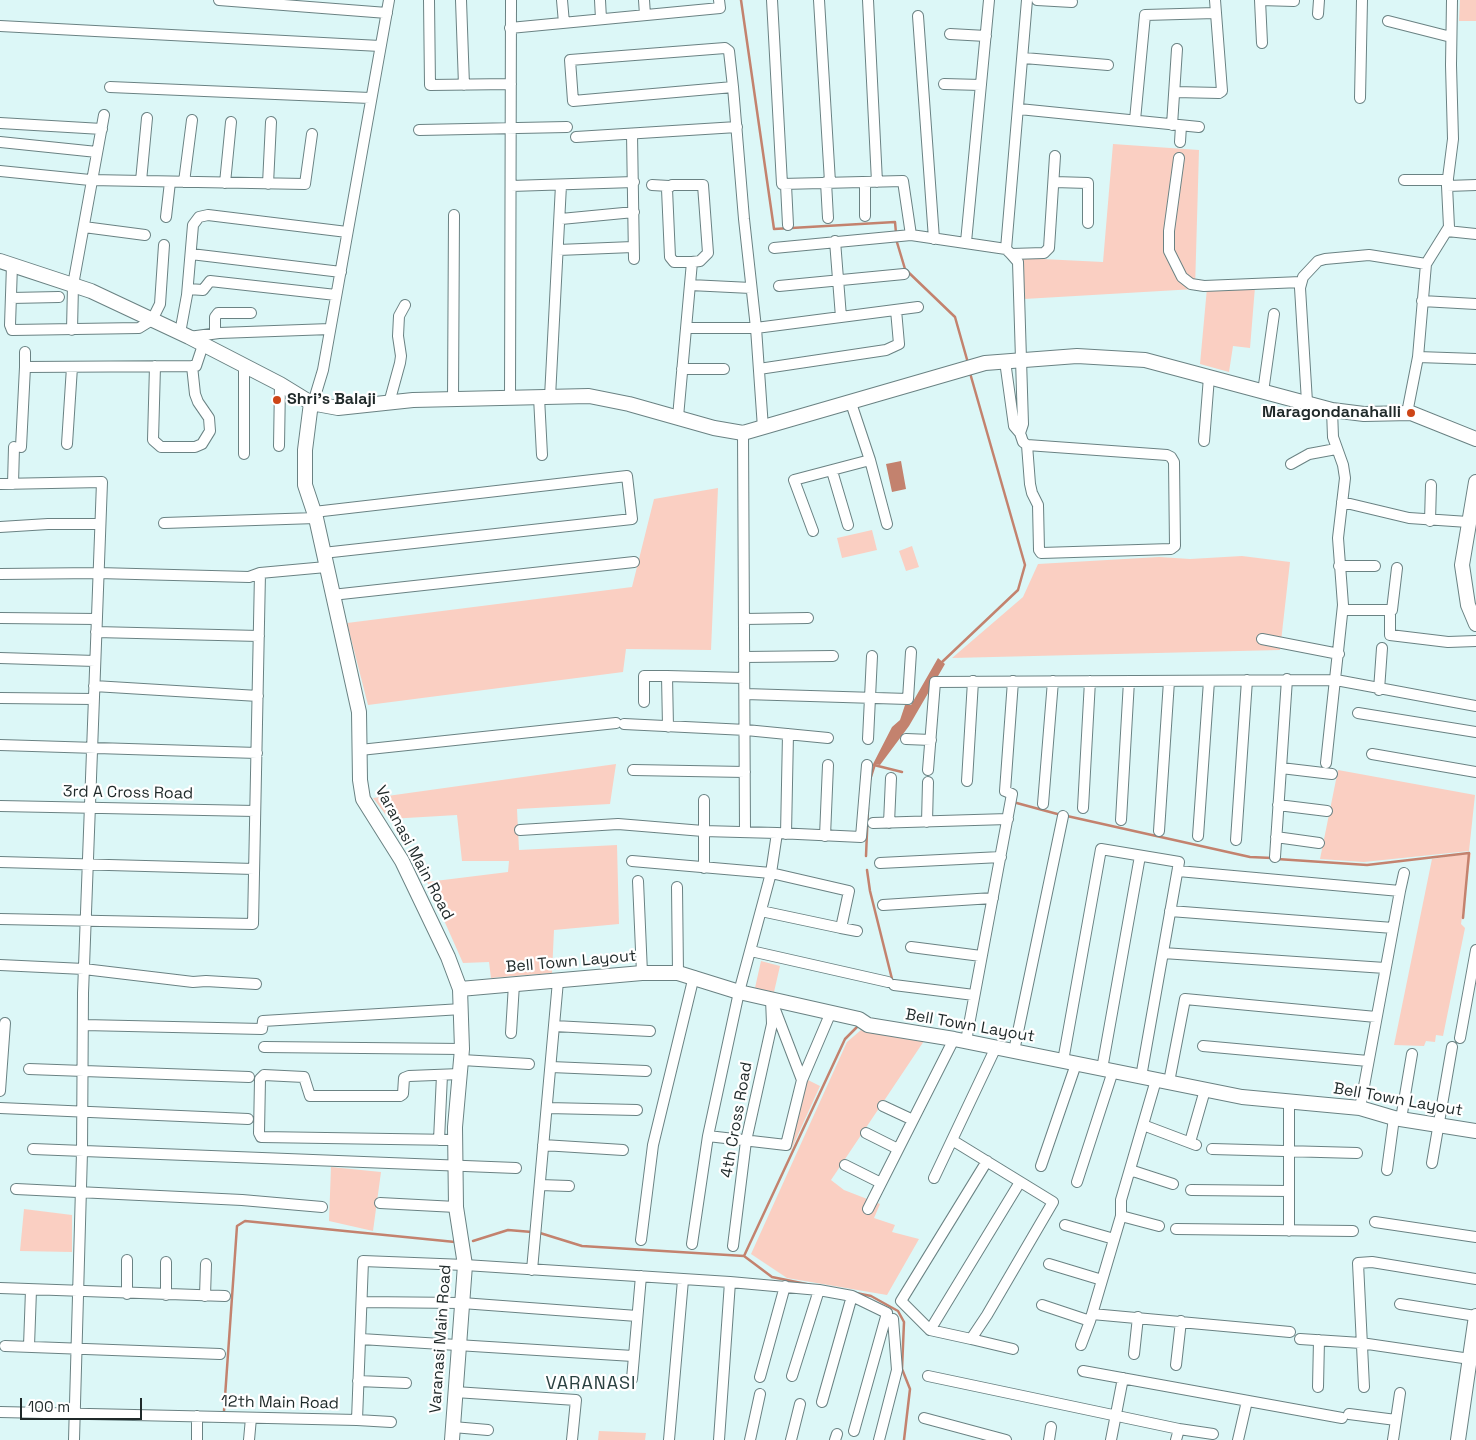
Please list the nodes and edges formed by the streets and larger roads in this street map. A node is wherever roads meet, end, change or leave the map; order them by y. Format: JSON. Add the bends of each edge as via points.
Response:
{"nodes":[{"id":1,"x":219,"y":0,"type":"edge"},
{"id":2,"x":389,"y":0,"type":"edge"},
{"id":3,"x":429,"y":0,"type":"edge"},
{"id":4,"x":461,"y":0,"type":"edge"},
{"id":5,"x":511,"y":0,"type":"edge"},
{"id":6,"x":562,"y":0,"type":"edge"},
{"id":7,"x":600,"y":0,"type":"edge"},
{"id":8,"x":644,"y":0,"type":"edge"},
{"id":9,"x":682,"y":0,"type":"edge"},
{"id":10,"x":720,"y":0,"type":"edge"},
{"id":11,"x":772,"y":0,"type":"edge"},
{"id":12,"x":819,"y":0,"type":"edge"},
{"id":13,"x":868,"y":0,"type":"edge"},
{"id":14,"x":989,"y":0,"type":"edge"},
{"id":15,"x":1027,"y":0,"type":"edge"},
{"id":16,"x":1037,"y":0,"type":"edge"},
{"id":17,"x":1214,"y":0,"type":"edge"},
{"id":18,"x":1319,"y":0,"type":"edge"},
{"id":19,"x":1362,"y":0,"type":"edge"},
{"id":20,"x":1452,"y":0,"type":"edge"},
{"id":21,"x":1294,"y":1,"type":"edge"},
{"id":22,"x":1072,"y":2,"type":"dead end"},
{"id":23,"x":684,"y":11,"type":"junction"},
{"id":24,"x":387,"y":13,"type":"junction"},
{"id":25,"x":1215,"y":13,"type":"junction"},
{"id":26,"x":1318,"y":14,"type":"dead end"},
{"id":27,"x":645,"y":15,"type":"junction"},
{"id":28,"x":918,"y":16,"type":"dead end"},
{"id":29,"x":602,"y":19,"type":"junction"},
{"id":30,"x":1388,"y":21,"type":"dead end"},
{"id":31,"x":564,"y":23,"type":"junction"},
{"id":32,"x":0,"y":26,"type":"edge"},
{"id":33,"x":510,"y":28,"type":"junction"},
{"id":34,"x":950,"y":34,"type":"dead end"},
{"id":35,"x":986,"y":36,"type":"junction"},
{"id":36,"x":1451,"y":37,"type":"junction"},
{"id":37,"x":1262,"y":43,"type":"dead end"},
{"id":38,"x":380,"y":46,"type":"junction"},
{"id":39,"x":1177,"y":50,"type":"dead end"},
{"id":40,"x":1024,"y":58,"type":"junction"},
{"id":41,"x":1108,"y":65,"type":"dead end"},
{"id":42,"x":512,"y":84,"type":"junction"},
{"id":43,"x":944,"y":84,"type":"dead end"},
{"id":44,"x":464,"y":85,"type":"junction"},
{"id":45,"x":982,"y":85,"type":"junction"},
{"id":46,"x":110,"y":86,"type":"dead end"},
{"id":47,"x":734,"y":88,"type":"junction"},
{"id":48,"x":1175,"y":92,"type":"junction"},
{"id":49,"x":370,"y":98,"type":"junction"},
{"id":50,"x":1360,"y":98,"type":"dead end"},
{"id":51,"x":1019,"y":110,"type":"junction"},
{"id":52,"x":104,"y":115,"type":"dead end"},
{"id":53,"x":147,"y":118,"type":"dead end"},
{"id":54,"x":192,"y":120,"type":"dead end"},
{"id":55,"x":1135,"y":120,"type":"junction"},
{"id":56,"x":231,"y":122,"type":"dead end"},
{"id":57,"x":270,"y":122,"type":"dead end"},
{"id":58,"x":0,"y":123,"type":"edge"},
{"id":59,"x":1177,"y":125,"type":"junction"},
{"id":60,"x":567,"y":127,"type":"dead end"},
{"id":61,"x":737,"y":127,"type":"junction"},
{"id":62,"x":1199,"y":127,"type":"dead end"},
{"id":63,"x":102,"y":129,"type":"junction"},
{"id":64,"x":511,"y":129,"type":"junction"},
{"id":65,"x":419,"y":130,"type":"dead end"},
{"id":66,"x":312,"y":134,"type":"dead end"},
{"id":67,"x":632,"y":134,"type":"junction"},
{"id":68,"x":576,"y":137,"type":"dead end"},
{"id":69,"x":0,"y":142,"type":"edge"},
{"id":70,"x":1180,"y":142,"type":"dead end"},
{"id":71,"x":97,"y":152,"type":"junction"},
{"id":72,"x":1055,"y":156,"type":"dead end"},
{"id":73,"x":1179,"y":158,"type":"dead end"},
{"id":74,"x":0,"y":171,"type":"edge"},
{"id":75,"x":90,"y":180,"type":"junction"},
{"id":76,"x":1404,"y":180,"type":"dead end"},
{"id":77,"x":141,"y":181,"type":"junction"},
{"id":78,"x":170,"y":182,"type":"junction"},
{"id":79,"x":184,"y":182,"type":"junction"},
{"id":80,"x":634,"y":182,"type":"junction"},
{"id":81,"x":828,"y":182,"type":"junction"},
{"id":82,"x":865,"y":182,"type":"junction"},
{"id":83,"x":877,"y":182,"type":"junction"},
{"id":84,"x":1054,"y":182,"type":"junction"},
{"id":85,"x":225,"y":183,"type":"junction"},
{"id":86,"x":1448,"y":183,"type":"junction"},
{"id":87,"x":268,"y":184,"type":"junction"},
{"id":88,"x":561,"y":185,"type":"junction"},
{"id":89,"x":652,"y":185,"type":"dead end"},
{"id":90,"x":786,"y":185,"type":"junction"},
{"id":91,"x":511,"y":186,"type":"junction"},
{"id":92,"x":669,"y":186,"type":"junction"},
{"id":93,"x":1476,"y":186,"type":"edge"},
{"id":94,"x":634,"y":212,"type":"junction"},
{"id":95,"x":454,"y":216,"type":"dead end"},
{"id":96,"x":865,"y":216,"type":"dead end"},
{"id":97,"x":166,"y":217,"type":"dead end"},
{"id":98,"x":828,"y":218,"type":"dead end"},
{"id":99,"x":561,"y":219,"type":"junction"},
{"id":100,"x":1088,"y":223,"type":"dead end"},
{"id":101,"x":788,"y":225,"type":"dead end"},
{"id":102,"x":84,"y":227,"type":"junction"},
{"id":103,"x":1447,"y":231,"type":"junction"},
{"id":104,"x":347,"y":232,"type":"junction"},
{"id":105,"x":1476,"y":234,"type":"edge"},
{"id":106,"x":146,"y":235,"type":"dead end"},
{"id":107,"x":911,"y":235,"type":"junction"},
{"id":108,"x":934,"y":239,"type":"junction"},
{"id":109,"x":835,"y":241,"type":"junction"},
{"id":110,"x":966,"y":242,"type":"junction"},
{"id":111,"x":164,"y":245,"type":"dead end"},
{"id":112,"x":633,"y":247,"type":"junction"},
{"id":113,"x":774,"y":248,"type":"dead end"},
{"id":114,"x":558,"y":250,"type":"junction"},
{"id":115,"x":1008,"y":251,"type":"junction"},
{"id":116,"x":191,"y":254,"type":"junction"},
{"id":117,"x":634,"y":260,"type":"dead end"},
{"id":118,"x":692,"y":262,"type":"junction"},
{"id":119,"x":6,"y":263,"type":"edge"},
{"id":120,"x":1426,"y":264,"type":"junction"},
{"id":121,"x":341,"y":272,"type":"junction"},
{"id":122,"x":904,"y":274,"type":"dead end"},
{"id":123,"x":838,"y":280,"type":"junction"},
{"id":124,"x":1301,"y":282,"type":"junction"},
{"id":125,"x":73,"y":285,"type":"junction"},
{"id":126,"x":690,"y":285,"type":"junction"},
{"id":127,"x":779,"y":286,"type":"dead end"},
{"id":128,"x":751,"y":288,"type":"junction"},
{"id":129,"x":188,"y":289,"type":"junction"},
{"id":130,"x":336,"y":295,"type":"junction"},
{"id":131,"x":59,"y":297,"type":"dead end"},
{"id":132,"x":11,"y":298,"type":"junction"},
{"id":133,"x":1422,"y":301,"type":"junction"},
{"id":134,"x":1476,"y":304,"type":"edge"},
{"id":135,"x":405,"y":305,"type":"dead end"},
{"id":136,"x":918,"y":307,"type":"dead end"},
{"id":137,"x":896,"y":310,"type":"junction"},
{"id":138,"x":251,"y":313,"type":"dead end"},
{"id":139,"x":1274,"y":314,"type":"dead end"},
{"id":140,"x":842,"y":317,"type":"junction"},
{"id":141,"x":152,"y":320,"type":"junction"},
{"id":142,"x":686,"y":328,"type":"junction"},
{"id":143,"x":756,"y":328,"type":"junction"},
{"id":144,"x":330,"y":329,"type":"junction"},
{"id":145,"x":72,"y":330,"type":"junction"},
{"id":146,"x":215,"y":333,"type":"junction"},
{"id":147,"x":184,"y":335,"type":"junction"},
{"id":148,"x":203,"y":345,"type":"junction"},
{"id":149,"x":25,"y":352,"type":"dead end"},
{"id":150,"x":1418,"y":357,"type":"junction"},
{"id":151,"x":1020,"y":359,"type":"junction"},
{"id":152,"x":1476,"y":359,"type":"edge"},
{"id":153,"x":1005,"y":361,"type":"junction"},
{"id":154,"x":155,"y":366,"type":"junction"},
{"id":155,"x":192,"y":366,"type":"junction"},
{"id":156,"x":244,"y":366,"type":"junction"},
{"id":157,"x":25,"y":367,"type":"junction"},
{"id":158,"x":72,"y":367,"type":"junction"},
{"id":159,"x":682,"y":369,"type":"junction"},
{"id":160,"x":724,"y":369,"type":"dead end"},
{"id":161,"x":759,"y":369,"type":"junction"},
{"id":162,"x":1209,"y":377,"type":"junction"},
{"id":163,"x":280,"y":384,"type":"junction"},
{"id":164,"x":1263,"y":392,"type":"junction"},
{"id":165,"x":545,"y":397,"type":"junction"},
{"id":166,"x":510,"y":398,"type":"junction"},
{"id":167,"x":452,"y":399,"type":"junction"},
{"id":168,"x":389,"y":402,"type":"junction"},
{"id":169,"x":1306,"y":402,"type":"junction"},
{"id":170,"x":312,"y":403,"type":"junction"},
{"id":171,"x":851,"y":403,"type":"junction"},
{"id":172,"x":1332,"y":410,"type":"junction"},
{"id":173,"x":1407,"y":413,"type":"junction"},
{"id":174,"x":678,"y":417,"type":"junction"},
{"id":175,"x":764,"y":428,"type":"junction"},
{"id":176,"x":743,"y":433,"type":"junction"},
{"id":177,"x":1020,"y":433,"type":"junction"},
{"id":178,"x":1476,"y":439,"type":"edge"},
{"id":179,"x":1204,"y":441,"type":"dead end"},
{"id":180,"x":67,"y":444,"type":"dead end"},
{"id":181,"x":1027,"y":445,"type":"junction"},
{"id":182,"x":280,"y":446,"type":"dead end"},
{"id":183,"x":1336,"y":449,"type":"junction"},
{"id":184,"x":244,"y":454,"type":"dead end"},
{"id":185,"x":542,"y":454,"type":"dead end"},
{"id":186,"x":870,"y":460,"type":"junction"},
{"id":187,"x":1291,"y":464,"type":"dead end"},
{"id":188,"x":832,"y":471,"type":"junction"},
{"id":189,"x":1476,"y":482,"type":"edge"},
{"id":190,"x":0,"y":484,"type":"edge"},
{"id":191,"x":13,"y":484,"type":"junction"},
{"id":192,"x":1431,"y":485,"type":"dead end"},
{"id":193,"x":1342,"y":502,"type":"junction"},
{"id":194,"x":315,"y":515,"type":"junction"},
{"id":195,"x":1471,"y":519,"type":"edge"},
{"id":196,"x":1430,"y":520,"type":"junction"},
{"id":197,"x":164,"y":523,"type":"dead end"},
{"id":198,"x":100,"y":524,"type":"junction"},
{"id":199,"x":887,"y":524,"type":"dead end"},
{"id":200,"x":848,"y":525,"type":"dead end"},
{"id":201,"x":0,"y":527,"type":"edge"},
{"id":202,"x":813,"y":531,"type":"dead end"},
{"id":203,"x":324,"y":560,"type":"junction"},
{"id":204,"x":634,"y":562,"type":"dead end"},
{"id":205,"x":1339,"y":566,"type":"junction"},
{"id":206,"x":1375,"y":566,"type":"dead end"},
{"id":207,"x":1397,"y":568,"type":"dead end"},
{"id":208,"x":98,"y":573,"type":"junction"},
{"id":209,"x":0,"y":574,"type":"edge"},
{"id":210,"x":260,"y":574,"type":"junction"},
{"id":211,"x":332,"y":596,"type":"junction"},
{"id":212,"x":1343,"y":610,"type":"junction"},
{"id":213,"x":1390,"y":610,"type":"junction"},
{"id":214,"x":0,"y":618,"type":"edge"},
{"id":215,"x":808,"y":618,"type":"dead end"},
{"id":216,"x":97,"y":619,"type":"junction"},
{"id":217,"x":744,"y":619,"type":"junction"},
{"id":218,"x":1475,"y":620,"type":"edge"},
{"id":219,"x":96,"y":632,"type":"junction"},
{"id":220,"x":259,"y":636,"type":"junction"},
{"id":221,"x":1262,"y":639,"type":"dead end"},
{"id":222,"x":1476,"y":641,"type":"edge"},
{"id":223,"x":1382,"y":648,"type":"dead end"},
{"id":224,"x":911,"y":652,"type":"dead end"},
{"id":225,"x":1339,"y":654,"type":"junction"},
{"id":226,"x":833,"y":656,"type":"dead end"},
{"id":227,"x":872,"y":656,"type":"dead end"},
{"id":228,"x":744,"y":657,"type":"junction"},
{"id":229,"x":0,"y":658,"type":"edge"},
{"id":230,"x":95,"y":661,"type":"junction"},
{"id":231,"x":666,"y":676,"type":"junction"},
{"id":232,"x":744,"y":678,"type":"junction"},
{"id":233,"x":1287,"y":679,"type":"junction"},
{"id":234,"x":1247,"y":680,"type":"junction"},
{"id":235,"x":1336,"y":680,"type":"junction"},
{"id":236,"x":973,"y":681,"type":"junction"},
{"id":237,"x":1013,"y":681,"type":"junction"},
{"id":238,"x":1053,"y":681,"type":"junction"},
{"id":239,"x":1090,"y":681,"type":"junction"},
{"id":240,"x":1129,"y":681,"type":"junction"},
{"id":241,"x":1169,"y":681,"type":"junction"},
{"id":242,"x":1209,"y":681,"type":"junction"},
{"id":243,"x":94,"y":686,"type":"junction"},
{"id":244,"x":1379,"y":690,"type":"junction"},
{"id":245,"x":745,"y":694,"type":"junction"},
{"id":246,"x":258,"y":696,"type":"junction"},
{"id":247,"x":0,"y":698,"type":"edge"},
{"id":248,"x":871,"y":698,"type":"junction"},
{"id":249,"x":94,"y":700,"type":"junction"},
{"id":250,"x":644,"y":702,"type":"dead end"},
{"id":251,"x":1476,"y":706,"type":"edge"},
{"id":252,"x":1358,"y":713,"type":"dead end"},
{"id":253,"x":668,"y":727,"type":"junction"},
{"id":254,"x":746,"y":730,"type":"junction"},
{"id":255,"x":1476,"y":732,"type":"edge"},
{"id":256,"x":788,"y":734,"type":"junction"},
{"id":257,"x":828,"y":738,"type":"dead end"},
{"id":258,"x":868,"y":739,"type":"dead end"},
{"id":259,"x":906,"y":739,"type":"dead end"},
{"id":260,"x":931,"y":740,"type":"junction"},
{"id":261,"x":0,"y":745,"type":"edge"},
{"id":262,"x":92,"y":749,"type":"junction"},
{"id":263,"x":360,"y":750,"type":"junction"},
{"id":264,"x":257,"y":754,"type":"junction"},
{"id":265,"x":1372,"y":754,"type":"dead end"},
{"id":266,"x":1326,"y":763,"type":"dead end"},
{"id":267,"x":828,"y":765,"type":"dead end"},
{"id":268,"x":867,"y":765,"type":"dead end"},
{"id":269,"x":1281,"y":768,"type":"junction"},
{"id":270,"x":633,"y":770,"type":"dead end"},
{"id":271,"x":928,"y":770,"type":"dead end"},
{"id":272,"x":745,"y":772,"type":"junction"},
{"id":273,"x":1476,"y":772,"type":"edge"},
{"id":274,"x":1332,"y":774,"type":"dead end"},
{"id":275,"x":891,"y":778,"type":"dead end"},
{"id":276,"x":928,"y":782,"type":"dead end"},
{"id":277,"x":967,"y":782,"type":"dead end"},
{"id":278,"x":704,"y":800,"type":"dead end"},
{"id":279,"x":1043,"y":804,"type":"dead end"},
{"id":280,"x":0,"y":806,"type":"edge"},
{"id":281,"x":91,"y":806,"type":"junction"},
{"id":282,"x":1278,"y":806,"type":"junction"},
{"id":283,"x":1083,"y":808,"type":"dead end"},
{"id":284,"x":255,"y":811,"type":"junction"},
{"id":285,"x":1327,"y":811,"type":"dead end"},
{"id":286,"x":1064,"y":816,"type":"dead end"},
{"id":287,"x":1008,"y":819,"type":"junction"},
{"id":288,"x":1121,"y":820,"type":"dead end"},
{"id":289,"x":927,"y":822,"type":"junction"},
{"id":290,"x":873,"y":823,"type":"dead end"},
{"id":291,"x":889,"y":823,"type":"junction"},
{"id":292,"x":520,"y":830,"type":"dead end"},
{"id":293,"x":703,"y":831,"type":"junction"},
{"id":294,"x":1159,"y":831,"type":"dead end"},
{"id":295,"x":745,"y":832,"type":"junction"},
{"id":296,"x":781,"y":833,"type":"junction"},
{"id":297,"x":825,"y":836,"type":"junction"},
{"id":298,"x":1198,"y":836,"type":"dead end"},
{"id":299,"x":1276,"y":837,"type":"junction"},
{"id":300,"x":1236,"y":840,"type":"dead end"},
{"id":301,"x":1319,"y":843,"type":"dead end"},
{"id":302,"x":1140,"y":856,"type":"junction"},
{"id":303,"x":1275,"y":856,"type":"dead end"},
{"id":304,"x":1001,"y":858,"type":"junction"},
{"id":305,"x":632,"y":861,"type":"dead end"},
{"id":306,"x":0,"y":862,"type":"edge"},
{"id":307,"x":880,"y":863,"type":"dead end"},
{"id":308,"x":89,"y":864,"type":"junction"},
{"id":309,"x":704,"y":868,"type":"junction"},
{"id":310,"x":254,"y":869,"type":"junction"},
{"id":311,"x":1178,"y":871,"type":"junction"},
{"id":312,"x":771,"y":873,"type":"junction"},
{"id":313,"x":1404,"y":873,"type":"dead end"},
{"id":314,"x":638,"y":881,"type":"dead end"},
{"id":315,"x":678,"y":887,"type":"dead end"},
{"id":316,"x":1400,"y":891,"type":"junction"},
{"id":317,"x":993,"y":898,"type":"junction"},
{"id":318,"x":883,"y":905,"type":"dead end"},
{"id":319,"x":762,"y":911,"type":"junction"},
{"id":320,"x":1170,"y":911,"type":"junction"},
{"id":321,"x":0,"y":919,"type":"edge"},
{"id":322,"x":87,"y":920,"type":"junction"},
{"id":323,"x":841,"y":928,"type":"junction"},
{"id":324,"x":1393,"y":928,"type":"junction"},
{"id":325,"x":857,"y":930,"type":"dead end"},
{"id":326,"x":910,"y":947,"type":"dead end"},
{"id":327,"x":1476,"y":950,"type":"edge"},
{"id":328,"x":751,"y":951,"type":"junction"},
{"id":329,"x":1163,"y":953,"type":"junction"},
{"id":330,"x":981,"y":956,"type":"junction"},
{"id":331,"x":0,"y":965,"type":"edge"},
{"id":332,"x":1385,"y":968,"type":"junction"},
{"id":333,"x":84,"y":969,"type":"junction"},
{"id":334,"x":642,"y":973,"type":"junction"},
{"id":335,"x":678,"y":973,"type":"junction"},
{"id":336,"x":694,"y":976,"type":"junction"},
{"id":337,"x":558,"y":981,"type":"junction"},
{"id":338,"x":1473,"y":981,"type":"edge"},
{"id":339,"x":256,"y":984,"type":"dead end"},
{"id":340,"x":514,"y":984,"type":"junction"},
{"id":341,"x":460,"y":989,"type":"junction"},
{"id":342,"x":740,"y":992,"type":"junction"},
{"id":343,"x":974,"y":995,"type":"junction"},
{"id":344,"x":771,"y":999,"type":"junction"},
{"id":345,"x":462,"y":1009,"type":"junction"},
{"id":346,"x":831,"y":1012,"type":"junction"},
{"id":347,"x":1376,"y":1017,"type":"junction"},
{"id":348,"x":5,"y":1023,"type":"dead end"},
{"id":349,"x":84,"y":1025,"type":"junction"},
{"id":350,"x":554,"y":1026,"type":"junction"},
{"id":351,"x":650,"y":1031,"type":"dead end"},
{"id":352,"x":511,"y":1033,"type":"dead end"},
{"id":353,"x":1460,"y":1038,"type":"dead end"},
{"id":354,"x":960,"y":1040,"type":"junction"},
{"id":355,"x":1202,"y":1046,"type":"dead end"},
{"id":356,"x":264,"y":1047,"type":"dead end"},
{"id":357,"x":996,"y":1047,"type":"junction"},
{"id":358,"x":1452,"y":1047,"type":"dead end"},
{"id":359,"x":1014,"y":1051,"type":"junction"},
{"id":360,"x":1412,"y":1054,"type":"dead end"},
{"id":361,"x":461,"y":1061,"type":"junction"},
{"id":362,"x":1368,"y":1061,"type":"junction"},
{"id":363,"x":1070,"y":1062,"type":"junction"},
{"id":364,"x":529,"y":1064,"type":"dead end"},
{"id":365,"x":551,"y":1066,"type":"junction"},
{"id":366,"x":29,"y":1069,"type":"dead end"},
{"id":367,"x":83,"y":1070,"type":"junction"},
{"id":368,"x":1108,"y":1070,"type":"junction"},
{"id":369,"x":646,"y":1071,"type":"dead end"},
{"id":370,"x":442,"y":1075,"type":"junction"},
{"id":371,"x":249,"y":1077,"type":"dead end"},
{"id":372,"x":1140,"y":1077,"type":"junction"},
{"id":373,"x":802,"y":1080,"type":"junction"},
{"id":374,"x":1162,"y":1081,"type":"junction"},
{"id":375,"x":1205,"y":1090,"type":"junction"},
{"id":376,"x":0,"y":1091,"type":"edge"},
{"id":377,"x":1289,"y":1102,"type":"junction"},
{"id":378,"x":883,"y":1106,"type":"dead end"},
{"id":379,"x":0,"y":1108,"type":"edge"},
{"id":380,"x":547,"y":1108,"type":"junction"},
{"id":381,"x":1360,"y":1108,"type":"junction"},
{"id":382,"x":637,"y":1110,"type":"dead end"},
{"id":383,"x":82,"y":1112,"type":"junction"},
{"id":384,"x":248,"y":1118,"type":"dead end"},
{"id":385,"x":1398,"y":1118,"type":"junction"},
{"id":386,"x":913,"y":1120,"type":"junction"},
{"id":387,"x":1144,"y":1125,"type":"junction"},
{"id":388,"x":1438,"y":1126,"type":"junction"},
{"id":389,"x":1476,"y":1131,"type":"edge"},
{"id":390,"x":866,"y":1134,"type":"dead end"},
{"id":391,"x":708,"y":1136,"type":"junction"},
{"id":392,"x":439,"y":1140,"type":"junction"},
{"id":393,"x":455,"y":1140,"type":"junction"},
{"id":394,"x":952,"y":1140,"type":"junction"},
{"id":395,"x":746,"y":1141,"type":"junction"},
{"id":396,"x":543,"y":1145,"type":"junction"},
{"id":397,"x":33,"y":1149,"type":"dead end"},
{"id":398,"x":898,"y":1149,"type":"junction"},
{"id":399,"x":623,"y":1150,"type":"dead end"},
{"id":400,"x":1212,"y":1150,"type":"dead end"},
{"id":401,"x":1289,"y":1151,"type":"junction"},
{"id":402,"x":82,"y":1152,"type":"junction"},
{"id":403,"x":1357,"y":1153,"type":"dead end"},
{"id":404,"x":987,"y":1161,"type":"junction"},
{"id":405,"x":1432,"y":1163,"type":"dead end"},
{"id":406,"x":844,"y":1164,"type":"dead end"},
{"id":407,"x":1041,"y":1166,"type":"dead end"},
{"id":408,"x":456,"y":1167,"type":"junction"},
{"id":409,"x":516,"y":1168,"type":"dead end"},
{"id":410,"x":1130,"y":1170,"type":"junction"},
{"id":411,"x":1388,"y":1170,"type":"dead end"},
{"id":412,"x":934,"y":1178,"type":"dead end"},
{"id":413,"x":1020,"y":1182,"type":"junction"},
{"id":414,"x":1077,"y":1182,"type":"dead end"},
{"id":415,"x":881,"y":1183,"type":"junction"},
{"id":416,"x":1173,"y":1184,"type":"dead end"},
{"id":417,"x":540,"y":1185,"type":"junction"},
{"id":418,"x":569,"y":1186,"type":"dead end"},
{"id":419,"x":16,"y":1189,"type":"dead end"},
{"id":420,"x":1191,"y":1190,"type":"dead end"},
{"id":421,"x":1289,"y":1191,"type":"junction"},
{"id":422,"x":79,"y":1192,"type":"junction"},
{"id":423,"x":380,"y":1203,"type":"dead end"},
{"id":424,"x":322,"y":1208,"type":"dead end"},
{"id":425,"x":456,"y":1208,"type":"junction"},
{"id":426,"x":868,"y":1210,"type":"dead end"},
{"id":427,"x":1121,"y":1216,"type":"junction"},
{"id":428,"x":1375,"y":1222,"type":"dead end"},
{"id":429,"x":1065,"y":1225,"type":"dead end"},
{"id":430,"x":1159,"y":1226,"type":"dead end"},
{"id":431,"x":1176,"y":1229,"type":"dead end"},
{"id":432,"x":1289,"y":1231,"type":"junction"},
{"id":433,"x":1353,"y":1231,"type":"dead end"},
{"id":434,"x":1476,"y":1237,"type":"edge"},
{"id":435,"x":1114,"y":1239,"type":"junction"},
{"id":436,"x":641,"y":1240,"type":"dead end"},
{"id":437,"x":692,"y":1244,"type":"dead end"},
{"id":438,"x":733,"y":1246,"type":"dead end"},
{"id":439,"x":126,"y":1260,"type":"dead end"},
{"id":440,"x":166,"y":1262,"type":"dead end"},
{"id":441,"x":206,"y":1264,"type":"dead end"},
{"id":442,"x":1049,"y":1264,"type":"dead end"},
{"id":443,"x":465,"y":1265,"type":"junction"},
{"id":444,"x":532,"y":1270,"type":"junction"},
{"id":445,"x":641,"y":1276,"type":"junction"},
{"id":446,"x":1476,"y":1278,"type":"edge"},
{"id":447,"x":683,"y":1280,"type":"junction"},
{"id":448,"x":1102,"y":1280,"type":"junction"},
{"id":449,"x":730,"y":1282,"type":"junction"},
{"id":450,"x":785,"y":1286,"type":"junction"},
{"id":451,"x":0,"y":1288,"type":"edge"},
{"id":452,"x":31,"y":1290,"type":"junction"},
{"id":453,"x":819,"y":1290,"type":"junction"},
{"id":454,"x":78,"y":1291,"type":"junction"},
{"id":455,"x":126,"y":1294,"type":"junction"},
{"id":456,"x":166,"y":1295,"type":"junction"},
{"id":457,"x":205,"y":1296,"type":"junction"},
{"id":458,"x":225,"y":1296,"type":"dead end"},
{"id":459,"x":852,"y":1296,"type":"junction"},
{"id":460,"x":362,"y":1302,"type":"junction"},
{"id":461,"x":462,"y":1304,"type":"junction"},
{"id":462,"x":1400,"y":1304,"type":"dead end"},
{"id":463,"x":1042,"y":1306,"type":"dead end"},
{"id":464,"x":637,"y":1316,"type":"junction"},
{"id":465,"x":1476,"y":1316,"type":"edge"},
{"id":466,"x":1138,"y":1317,"type":"junction"},
{"id":467,"x":893,"y":1318,"type":"dead end"},
{"id":468,"x":1091,"y":1318,"type":"junction"},
{"id":469,"x":1181,"y":1321,"type":"junction"},
{"id":470,"x":930,"y":1330,"type":"junction"},
{"id":471,"x":1290,"y":1332,"type":"dead end"},
{"id":472,"x":1475,"y":1338,"type":"edge"},
{"id":473,"x":361,"y":1339,"type":"junction"},
{"id":474,"x":970,"y":1339,"type":"junction"},
{"id":475,"x":1300,"y":1339,"type":"dead end"},
{"id":476,"x":1319,"y":1340,"type":"junction"},
{"id":477,"x":1361,"y":1344,"type":"junction"},
{"id":478,"x":460,"y":1345,"type":"junction"},
{"id":479,"x":1081,"y":1345,"type":"dead end"},
{"id":480,"x":5,"y":1346,"type":"dead end"},
{"id":481,"x":29,"y":1346,"type":"junction"},
{"id":482,"x":77,"y":1348,"type":"junction"},
{"id":483,"x":1013,"y":1349,"type":"dead end"},
{"id":484,"x":220,"y":1354,"type":"dead end"},
{"id":485,"x":1134,"y":1354,"type":"dead end"},
{"id":486,"x":633,"y":1356,"type":"junction"},
{"id":487,"x":1470,"y":1359,"type":"junction"},
{"id":488,"x":1176,"y":1365,"type":"dead end"},
{"id":489,"x":1083,"y":1371,"type":"dead end"},
{"id":490,"x":792,"y":1376,"type":"dead end"},
{"id":491,"x":928,"y":1376,"type":"dead end"},
{"id":492,"x":760,"y":1377,"type":"dead end"},
{"id":493,"x":1124,"y":1378,"type":"junction"},
{"id":494,"x":1472,"y":1378,"type":"edge"},
{"id":495,"x":632,"y":1379,"type":"dead end"},
{"id":496,"x":358,"y":1381,"type":"junction"},
{"id":497,"x":406,"y":1383,"type":"dead end"},
{"id":498,"x":1318,"y":1387,"type":"dead end"},
{"id":499,"x":1364,"y":1387,"type":"dead end"},
{"id":500,"x":455,"y":1392,"type":"junction"},
{"id":501,"x":1400,"y":1393,"type":"dead end"},
{"id":502,"x":760,"y":1394,"type":"dead end"},
{"id":503,"x":1247,"y":1401,"type":"junction"},
{"id":504,"x":822,"y":1402,"type":"dead end"},
{"id":505,"x":800,"y":1404,"type":"dead end"},
{"id":506,"x":0,"y":1412,"type":"edge"},
{"id":507,"x":75,"y":1414,"type":"junction"},
{"id":508,"x":198,"y":1416,"type":"junction"},
{"id":509,"x":1116,"y":1416,"type":"junction"},
{"id":510,"x":251,"y":1418,"type":"junction"},
{"id":511,"x":924,"y":1418,"type":"dead end"},
{"id":512,"x":357,"y":1420,"type":"junction"},
{"id":513,"x":1396,"y":1420,"type":"junction"},
{"id":514,"x":391,"y":1422,"type":"dead end"},
{"id":515,"x":1052,"y":1427,"type":"dead end"},
{"id":516,"x":1179,"y":1429,"type":"junction"},
{"id":517,"x":488,"y":1430,"type":"dead end"},
{"id":518,"x":854,"y":1431,"type":"dead end"},
{"id":519,"x":452,"y":1434,"type":"edge"},
{"id":520,"x":1213,"y":1434,"type":"dead end"},
{"id":521,"x":74,"y":1440,"type":"edge"},
{"id":522,"x":197,"y":1440,"type":"edge"},
{"id":523,"x":249,"y":1440,"type":"edge"},
{"id":524,"x":572,"y":1440,"type":"edge"},
{"id":525,"x":670,"y":1440,"type":"edge"},
{"id":526,"x":719,"y":1440,"type":"edge"},
{"id":527,"x":750,"y":1440,"type":"edge"},
{"id":528,"x":791,"y":1440,"type":"edge"},
{"id":529,"x":879,"y":1440,"type":"edge"},
{"id":530,"x":1006,"y":1440,"type":"edge"},
{"id":531,"x":1049,"y":1440,"type":"edge"},
{"id":532,"x":1111,"y":1440,"type":"edge"},
{"id":533,"x":1176,"y":1440,"type":"edge"},
{"id":534,"x":1238,"y":1440,"type":"edge"},
{"id":535,"x":1393,"y":1440,"type":"edge"},
{"id":536,"x":1458,"y":1440,"type":"edge"}],
"edges":[{"from":1,"to":24,"type":"street"},
{"from":2,"to":24,"type":"street"},
{"from":3,"to":44,"type":"street","via":[[428,82],[432,86]]},
{"from":4,"to":44,"type":"street"},
{"from":5,"to":33,"type":"street"},
{"from":6,"to":31,"type":"street"},
{"from":7,"to":29,"type":"street"},
{"from":8,"to":27,"type":"street"},
{"from":9,"to":23,"type":"street"},
{"from":10,"to":23,"type":"street","via":[[720,8]]},
{"from":11,"to":90,"type":"street","via":[[782,184]]},
{"from":12,"to":81,"type":"street"},
{"from":13,"to":83,"type":"street"},
{"from":14,"to":35,"type":"street"},
{"from":15,"to":40,"type":"street"},
{"from":16,"to":22,"type":"street"},
{"from":17,"to":25,"type":"street"},
{"from":18,"to":26,"type":"street"},
{"from":19,"to":50,"type":"street"},
{"from":20,"to":36,"type":"street"},
{"from":21,"to":37,"type":"street","via":[[1260,0]]},
{"from":23,"to":27,"type":"street"},
{"from":24,"to":38,"type":"street"},
{"from":25,"to":48,"type":"street","via":[[1222,91]]},
{"from":25,"to":55,"type":"street","via":[[1145,15]]},
{"from":27,"to":29,"type":"street"},
{"from":28,"to":108,"type":"street"},
{"from":29,"to":31,"type":"street"},
{"from":30,"to":36,"type":"street"},
{"from":31,"to":33,"type":"street"},
{"from":32,"to":38,"type":"street"},
{"from":33,"to":42,"type":"street"},
{"from":34,"to":35,"type":"street"},
{"from":35,"to":45,"type":"street"},
{"from":36,"to":86,"type":"street","via":[[1453,139]]},
{"from":38,"to":49,"type":"street"},
{"from":39,"to":48,"type":"street"},
{"from":40,"to":41,"type":"street"},
{"from":40,"to":51,"type":"street"},
{"from":42,"to":44,"type":"street"},
{"from":42,"to":64,"type":"street"},
{"from":43,"to":45,"type":"street"},
{"from":45,"to":110,"type":"street"},
{"from":46,"to":49,"type":"street"},
{"from":47,"to":47,"type":"street","via":[[729,51],[725,48],[570,60],[573,101]]},
{"from":47,"to":61,"type":"street"},
{"from":48,"to":59,"type":"street"},
{"from":49,"to":104,"type":"street"},
{"from":51,"to":55,"type":"street"},
{"from":51,"to":115,"type":"street"},
{"from":52,"to":63,"type":"street"},
{"from":53,"to":77,"type":"street"},
{"from":54,"to":79,"type":"street"},
{"from":55,"to":59,"type":"street"},
{"from":56,"to":85,"type":"street"},
{"from":57,"to":87,"type":"street"},
{"from":58,"to":63,"type":"street"},
{"from":59,"to":62,"type":"street"},
{"from":59,"to":70,"type":"street"},
{"from":60,"to":64,"type":"street"},
{"from":61,"to":67,"type":"street"},
{"from":61,"to":128,"type":"street"},
{"from":63,"to":71,"type":"street"},
{"from":64,"to":65,"type":"street"},
{"from":64,"to":91,"type":"street"},
{"from":66,"to":87,"type":"street","via":[[305,184]]},
{"from":67,"to":68,"type":"street"},
{"from":67,"to":80,"type":"street"},
{"from":69,"to":71,"type":"street"},
{"from":71,"to":75,"type":"street"},
{"from":72,"to":84,"type":"street"},
{"from":73,"to":124,"type":"street","via":[[1169,251],[1182,277],[1191,284],[1204,286]]},
{"from":74,"to":75,"type":"street"},
{"from":75,"to":77,"type":"street"},
{"from":75,"to":102,"type":"street"},
{"from":76,"to":86,"type":"street"},
{"from":77,"to":78,"type":"street"},
{"from":78,"to":79,"type":"street"},
{"from":78,"to":97,"type":"street"},
{"from":79,"to":85,"type":"street"},
{"from":80,"to":88,"type":"street"},
{"from":80,"to":94,"type":"street"},
{"from":81,"to":82,"type":"street"},
{"from":81,"to":90,"type":"street"},
{"from":81,"to":98,"type":"street"},
{"from":82,"to":83,"type":"street"},
{"from":82,"to":96,"type":"street"},
{"from":83,"to":107,"type":"street","via":[[903,181]]},
{"from":84,"to":100,"type":"street","via":[[1088,183]]},
{"from":84,"to":115,"type":"street","via":[[1049,248],[1044,254]]},
{"from":85,"to":87,"type":"street"},
{"from":86,"to":93,"type":"street"},
{"from":86,"to":103,"type":"street"},
{"from":88,"to":91,"type":"street"},
{"from":88,"to":99,"type":"street"},
{"from":89,"to":92,"type":"street"},
{"from":90,"to":101,"type":"street"},
{"from":91,"to":166,"type":"street"},
{"from":92,"to":118,"type":"street","via":[[671,260]]},
{"from":92,"to":118,"type":"street","via":[[704,186],[708,253],[700,261]]},
{"from":94,"to":99,"type":"street"},
{"from":94,"to":112,"type":"street"},
{"from":95,"to":167,"type":"street"},
{"from":99,"to":114,"type":"street"},
{"from":102,"to":106,"type":"street"},
{"from":102,"to":125,"type":"street"},
{"from":103,"to":105,"type":"street"},
{"from":103,"to":120,"type":"street"},
{"from":104,"to":116,"type":"street","via":[[202,216],[193,225]]},
{"from":104,"to":121,"type":"street"},
{"from":107,"to":108,"type":"street"},
{"from":107,"to":109,"type":"street"},
{"from":108,"to":110,"type":"street"},
{"from":109,"to":113,"type":"street"},
{"from":109,"to":123,"type":"street"},
{"from":110,"to":115,"type":"street"},
{"from":111,"to":141,"type":"street","via":[[160,304]]},
{"from":112,"to":114,"type":"street"},
{"from":112,"to":117,"type":"street"},
{"from":114,"to":165,"type":"street"},
{"from":115,"to":151,"type":"street","via":[[1018,262]]},
{"from":116,"to":121,"type":"street"},
{"from":116,"to":129,"type":"street"},
{"from":118,"to":126,"type":"street"},
{"from":119,"to":125,"type":"street"},
{"from":119,"to":132,"type":"street"},
{"from":120,"to":124,"type":"street","via":[[1369,255],[1325,259],[1318,261]]},
{"from":120,"to":133,"type":"street"},
{"from":121,"to":130,"type":"street"},
{"from":122,"to":123,"type":"street"},
{"from":123,"to":127,"type":"street"},
{"from":123,"to":140,"type":"street"},
{"from":124,"to":169,"type":"street"},
{"from":125,"to":141,"type":"street","via":[[91,290]]},
{"from":125,"to":145,"type":"street"},
{"from":126,"to":128,"type":"street"},
{"from":126,"to":142,"type":"street"},
{"from":128,"to":143,"type":"street"},
{"from":129,"to":130,"type":"street","via":[[203,290],[210,281]]},
{"from":129,"to":147,"type":"street"},
{"from":130,"to":144,"type":"street"},
{"from":131,"to":132,"type":"street"},
{"from":132,"to":145,"type":"street","via":[[12,330]]},
{"from":133,"to":134,"type":"street"},
{"from":133,"to":150,"type":"street"},
{"from":135,"to":168,"type":"street","via":[[399,316],[400,364]]},
{"from":136,"to":137,"type":"street"},
{"from":137,"to":140,"type":"street"},
{"from":137,"to":161,"type":"street","via":[[899,344],[886,350]]},
{"from":138,"to":146,"type":"street","via":[[218,313]]},
{"from":139,"to":164,"type":"street"},
{"from":140,"to":143,"type":"street"},
{"from":141,"to":145,"type":"street","via":[[139,328]]},
{"from":141,"to":147,"type":"street"},
{"from":142,"to":143,"type":"street"},
{"from":142,"to":159,"type":"street"},
{"from":143,"to":161,"type":"street"},
{"from":144,"to":146,"type":"street"},
{"from":144,"to":170,"type":"street","via":[[323,370]]},
{"from":146,"to":147,"type":"street"},
{"from":147,"to":148,"type":"street"},
{"from":148,"to":155,"type":"street","via":[[198,364]]},
{"from":148,"to":156,"type":"street"},
{"from":149,"to":157,"type":"street"},
{"from":150,"to":152,"type":"street"},
{"from":150,"to":173,"type":"street"},
{"from":151,"to":153,"type":"street"},
{"from":151,"to":162,"type":"street","via":[[1077,356],[1146,360]]},
{"from":151,"to":177,"type":"street","via":[[1023,424]]},
{"from":153,"to":171,"type":"street","via":[[920,380]]},
{"from":153,"to":177,"type":"street","via":[[1014,426]]},
{"from":154,"to":155,"type":"street"},
{"from":154,"to":155,"type":"street","via":[[153,440],[161,448],[195,447],[202,444],[210,431],[209,418],[195,394]]},
{"from":154,"to":158,"type":"street"},
{"from":156,"to":163,"type":"street"},
{"from":156,"to":184,"type":"street"},
{"from":157,"to":158,"type":"street"},
{"from":157,"to":191,"type":"street"},
{"from":158,"to":180,"type":"street"},
{"from":159,"to":160,"type":"street"},
{"from":159,"to":174,"type":"street"},
{"from":161,"to":175,"type":"street"},
{"from":162,"to":164,"type":"street"},
{"from":162,"to":179,"type":"street"},
{"from":163,"to":170,"type":"street"},
{"from":163,"to":182,"type":"street"},
{"from":164,"to":169,"type":"street"},
{"from":165,"to":166,"type":"street"},
{"from":165,"to":174,"type":"street","via":[[589,396]]},
{"from":165,"to":185,"type":"street"},
{"from":166,"to":167,"type":"street"},
{"from":167,"to":168,"type":"street"},
{"from":168,"to":170,"type":"street","via":[[338,408]]},
{"from":169,"to":172,"type":"street"},
{"from":170,"to":194,"type":"street","name":"Varanasi Main Road","via":[[305,450],[305,485]]},
{"from":171,"to":175,"type":"street"},
{"from":171,"to":186,"type":"street"},
{"from":172,"to":173,"type":"street","via":[[1364,414]]},
{"from":172,"to":183,"type":"street"},
{"from":173,"to":178,"type":"street"},
{"from":174,"to":176,"type":"street"},
{"from":175,"to":176,"type":"street"},
{"from":176,"to":217,"type":"street"},
{"from":177,"to":181,"type":"street"},
{"from":181,"to":181,"type":"street","via":[[1030,484],[1038,505],[1041,553],[1171,549],[1175,546],[1174,462],[1167,454]]},
{"from":183,"to":187,"type":"street","via":[[1309,454]]},
{"from":183,"to":193,"type":"street","via":[[1343,465]]},
{"from":186,"to":188,"type":"street"},
{"from":186,"to":199,"type":"street"},
{"from":188,"to":200,"type":"street"},
{"from":188,"to":202,"type":"street","via":[[794,480]]},
{"from":189,"to":195,"type":"street"},
{"from":190,"to":191,"type":"street"},
{"from":191,"to":198,"type":"street","via":[[102,482]]},
{"from":192,"to":196,"type":"street"},
{"from":193,"to":196,"type":"street","via":[[1402,517]]},
{"from":193,"to":205,"type":"street"},
{"from":194,"to":197,"type":"street"},
{"from":194,"to":203,"type":"street","name":"Varanasi Main Road"},
{"from":194,"to":203,"type":"street","via":[[627,476],[632,520]]},
{"from":195,"to":196,"type":"street"},
{"from":195,"to":218,"type":"street","via":[[1462,565],[1468,604]]},
{"from":198,"to":201,"type":"street"},
{"from":198,"to":208,"type":"street"},
{"from":203,"to":210,"type":"street"},
{"from":203,"to":211,"type":"street","name":"Varanasi Main Road"},
{"from":204,"to":211,"type":"street"},
{"from":205,"to":206,"type":"street"},
{"from":205,"to":212,"type":"street"},
{"from":207,"to":213,"type":"street","via":[[1394,607]]},
{"from":208,"to":209,"type":"street"},
{"from":208,"to":210,"type":"street","via":[[249,577]]},
{"from":208,"to":216,"type":"street"},
{"from":210,"to":220,"type":"street"},
{"from":211,"to":263,"type":"street","name":"Varanasi Main Road","via":[[359,712]]},
{"from":212,"to":213,"type":"street"},
{"from":212,"to":225,"type":"street"},
{"from":213,"to":222,"type":"street","via":[[1390,635],[1448,642]]},
{"from":214,"to":216,"type":"street"},
{"from":215,"to":217,"type":"street"},
{"from":216,"to":219,"type":"street"},
{"from":217,"to":228,"type":"street"},
{"from":219,"to":220,"type":"street"},
{"from":219,"to":230,"type":"street"},
{"from":220,"to":246,"type":"street"},
{"from":221,"to":225,"type":"street"},
{"from":223,"to":244,"type":"street"},
{"from":224,"to":248,"type":"street","via":[[908,700]]},
{"from":225,"to":235,"type":"street"},
{"from":226,"to":228,"type":"street"},
{"from":227,"to":248,"type":"street"},
{"from":228,"to":232,"type":"street"},
{"from":229,"to":230,"type":"street"},
{"from":230,"to":243,"type":"street"},
{"from":231,"to":232,"type":"street"},
{"from":231,"to":250,"type":"street","via":[[644,676]]},
{"from":231,"to":253,"type":"street"},
{"from":232,"to":245,"type":"street"},
{"from":233,"to":234,"type":"street"},
{"from":233,"to":235,"type":"street"},
{"from":233,"to":269,"type":"street"},
{"from":234,"to":242,"type":"street"},
{"from":234,"to":300,"type":"street"},
{"from":235,"to":244,"type":"street"},
{"from":235,"to":266,"type":"street"},
{"from":236,"to":237,"type":"street"},
{"from":236,"to":260,"type":"street","via":[[935,682]]},
{"from":236,"to":277,"type":"street"},
{"from":237,"to":238,"type":"street"},
{"from":237,"to":287,"type":"street","via":[[1005,791],[1011,799]]},
{"from":238,"to":239,"type":"street"},
{"from":238,"to":279,"type":"street"},
{"from":239,"to":240,"type":"street"},
{"from":239,"to":283,"type":"street"},
{"from":240,"to":241,"type":"street"},
{"from":240,"to":288,"type":"street"},
{"from":241,"to":242,"type":"street"},
{"from":241,"to":294,"type":"street"},
{"from":242,"to":298,"type":"street"},
{"from":243,"to":246,"type":"street"},
{"from":243,"to":249,"type":"street"},
{"from":244,"to":251,"type":"street"},
{"from":245,"to":248,"type":"street"},
{"from":245,"to":254,"type":"street"},
{"from":246,"to":264,"type":"street"},
{"from":247,"to":249,"type":"street"},
{"from":248,"to":258,"type":"street"},
{"from":249,"to":262,"type":"street"},
{"from":252,"to":255,"type":"street"},
{"from":253,"to":254,"type":"street"},
{"from":253,"to":263,"type":"street","via":[[620,724]]},
{"from":254,"to":256,"type":"street"},
{"from":254,"to":272,"type":"street"},
{"from":256,"to":257,"type":"street"},
{"from":256,"to":296,"type":"street"},
{"from":259,"to":260,"type":"street"},
{"from":260,"to":271,"type":"street"},
{"from":261,"to":262,"type":"street"},
{"from":262,"to":264,"type":"street"},
{"from":262,"to":281,"type":"street"},
{"from":263,"to":341,"type":"street","name":"Varanasi Main Road","via":[[363,799],[402,861]]},
{"from":264,"to":284,"type":"street"},
{"from":265,"to":273,"type":"street"},
{"from":267,"to":297,"type":"street"},
{"from":268,"to":297,"type":"street","via":[[861,837]]},
{"from":269,"to":274,"type":"street"},
{"from":269,"to":282,"type":"street"},
{"from":270,"to":272,"type":"street"},
{"from":272,"to":295,"type":"street"},
{"from":275,"to":291,"type":"street"},
{"from":276,"to":289,"type":"street"},
{"from":278,"to":293,"type":"street"},
{"from":280,"to":281,"type":"street","name":"3rd A Cross Road"},
{"from":281,"to":284,"type":"street","name":"3rd A Cross Road"},
{"from":281,"to":308,"type":"street"},
{"from":282,"to":285,"type":"street"},
{"from":282,"to":299,"type":"street"},
{"from":284,"to":310,"type":"street"},
{"from":286,"to":359,"type":"street"},
{"from":287,"to":289,"type":"street"},
{"from":287,"to":304,"type":"street"},
{"from":289,"to":291,"type":"street"},
{"from":290,"to":291,"type":"street"},
{"from":292,"to":293,"type":"street","via":[[618,824]]},
{"from":293,"to":295,"type":"street"},
{"from":293,"to":309,"type":"street"},
{"from":295,"to":296,"type":"street"},
{"from":296,"to":297,"type":"street"},
{"from":296,"to":312,"type":"street"},
{"from":299,"to":301,"type":"street"},
{"from":299,"to":303,"type":"street"},
{"from":302,"to":311,"type":"street","via":[[1179,862]]},
{"from":302,"to":363,"type":"street","via":[[1101,849]]},
{"from":302,"to":368,"type":"street"},
{"from":304,"to":307,"type":"street"},
{"from":304,"to":317,"type":"street"},
{"from":305,"to":309,"type":"street"},
{"from":306,"to":308,"type":"street"},
{"from":308,"to":310,"type":"street"},
{"from":308,"to":322,"type":"street"},
{"from":309,"to":312,"type":"street"},
{"from":310,"to":322,"type":"street","via":[[253,924]]},
{"from":311,"to":316,"type":"street"},
{"from":311,"to":320,"type":"street"},
{"from":312,"to":319,"type":"street"},
{"from":312,"to":323,"type":"street","via":[[849,891]]},
{"from":313,"to":316,"type":"street"},
{"from":314,"to":334,"type":"street"},
{"from":315,"to":335,"type":"street"},
{"from":316,"to":324,"type":"street"},
{"from":317,"to":318,"type":"street"},
{"from":317,"to":330,"type":"street"},
{"from":319,"to":323,"type":"street"},
{"from":319,"to":328,"type":"street"},
{"from":320,"to":324,"type":"street"},
{"from":320,"to":329,"type":"street"},
{"from":321,"to":322,"type":"street"},
{"from":322,"to":333,"type":"street"},
{"from":323,"to":325,"type":"street"},
{"from":324,"to":332,"type":"street"},
{"from":326,"to":330,"type":"street"},
{"from":327,"to":338,"type":"street"},
{"from":328,"to":342,"type":"street"},
{"from":328,"to":343,"type":"street","via":[[891,984]]},
{"from":329,"to":332,"type":"street"},
{"from":329,"to":372,"type":"street"},
{"from":330,"to":343,"type":"street"},
{"from":331,"to":333,"type":"street"},
{"from":332,"to":347,"type":"street"},
{"from":333,"to":339,"type":"street","via":[[194,982]]},
{"from":333,"to":349,"type":"street"},
{"from":334,"to":335,"type":"street","name":"Bell Town Layout"},
{"from":334,"to":337,"type":"street","name":"Bell Town Layout"},
{"from":335,"to":336,"type":"street","name":"Bell Town Layout"},
{"from":336,"to":342,"type":"street","name":"Bell Town Layout"},
{"from":336,"to":436,"type":"street","via":[[653,1145]]},
{"from":337,"to":340,"type":"street","name":"Bell Town Layout"},
{"from":337,"to":350,"type":"street"},
{"from":338,"to":353,"type":"street"},
{"from":340,"to":341,"type":"street","name":"Bell Town Layout"},
{"from":340,"to":352,"type":"street"},
{"from":341,"to":345,"type":"street","name":"Varanasi Main Road"},
{"from":342,"to":344,"type":"street","name":"Bell Town Layout"},
{"from":342,"to":391,"type":"street"},
{"from":343,"to":354,"type":"street"},
{"from":344,"to":346,"type":"street","name":"Bell Town Layout"},
{"from":344,"to":373,"type":"street"},
{"from":344,"to":395,"type":"street","name":"4th Cross Road","via":[[772,1024]]},
{"from":345,"to":349,"type":"street","via":[[263,1021],[262,1029]]},
{"from":345,"to":361,"type":"street","name":"Varanasi Main Road"},
{"from":346,"to":354,"type":"street","name":"Bell Town Layout","via":[[864,1022]]},
{"from":346,"to":373,"type":"street"},
{"from":347,"to":362,"type":"street"},
{"from":347,"to":374,"type":"street","via":[[1185,999]]},
{"from":348,"to":376,"type":"street"},
{"from":349,"to":367,"type":"street"},
{"from":350,"to":351,"type":"street"},
{"from":350,"to":365,"type":"street"},
{"from":354,"to":357,"type":"street","name":"Bell Town Layout"},
{"from":354,"to":386,"type":"street"},
{"from":355,"to":362,"type":"street"},
{"from":356,"to":361,"type":"street"},
{"from":357,"to":359,"type":"street","name":"Bell Town Layout"},
{"from":357,"to":394,"type":"street"},
{"from":358,"to":388,"type":"street"},
{"from":359,"to":363,"type":"street","name":"Bell Town Layout"},
{"from":360,"to":385,"type":"street"},
{"from":361,"to":364,"type":"street"},
{"from":361,"to":370,"type":"street"},
{"from":361,"to":393,"type":"street","name":"Varanasi Main Road"},
{"from":362,"to":381,"type":"street"},
{"from":363,"to":368,"type":"street","name":"Bell Town Layout"},
{"from":363,"to":407,"type":"street"},
{"from":365,"to":369,"type":"street"},
{"from":365,"to":380,"type":"street"},
{"from":366,"to":367,"type":"street"},
{"from":367,"to":371,"type":"street"},
{"from":367,"to":383,"type":"street"},
{"from":368,"to":372,"type":"street","name":"Bell Town Layout"},
{"from":368,"to":414,"type":"street"},
{"from":370,"to":392,"type":"street"},
{"from":370,"to":392,"type":"street","via":[[404,1078],[400,1096],[310,1096],[304,1077],[264,1075],[260,1079],[261,1137]]},
{"from":372,"to":374,"type":"street","name":"Bell Town Layout"},
{"from":373,"to":395,"type":"street","via":[[786,1145]]},
{"from":374,"to":375,"type":"street","name":"Bell Town Layout"},
{"from":374,"to":387,"type":"street"},
{"from":375,"to":377,"type":"street","name":"Bell Town Layout"},
{"from":375,"to":387,"type":"street","via":[[1193,1144]]},
{"from":377,"to":381,"type":"street","name":"Bell Town Layout"},
{"from":377,"to":401,"type":"street"},
{"from":378,"to":386,"type":"street"},
{"from":379,"to":383,"type":"street"},
{"from":380,"to":382,"type":"street"},
{"from":380,"to":396,"type":"street"},
{"from":381,"to":385,"type":"street","name":"Bell Town Layout"},
{"from":383,"to":384,"type":"street"},
{"from":383,"to":402,"type":"street"},
{"from":385,"to":388,"type":"street","name":"Bell Town Layout"},
{"from":385,"to":411,"type":"street"},
{"from":386,"to":398,"type":"street"},
{"from":387,"to":410,"type":"street"},
{"from":388,"to":389,"type":"street","name":"Bell Town Layout"},
{"from":388,"to":405,"type":"street"},
{"from":390,"to":398,"type":"street"},
{"from":391,"to":395,"type":"street"},
{"from":391,"to":437,"type":"street"},
{"from":392,"to":393,"type":"street"},
{"from":393,"to":408,"type":"street","name":"Varanasi Main Road"},
{"from":394,"to":404,"type":"street"},
{"from":394,"to":412,"type":"street"},
{"from":395,"to":438,"type":"street","name":"4th Cross Road"},
{"from":396,"to":399,"type":"street"},
{"from":396,"to":417,"type":"street"},
{"from":397,"to":402,"type":"street"},
{"from":398,"to":415,"type":"street"},
{"from":400,"to":401,"type":"street"},
{"from":401,"to":403,"type":"street"},
{"from":401,"to":421,"type":"street"},
{"from":402,"to":408,"type":"street"},
{"from":402,"to":422,"type":"street"},
{"from":404,"to":413,"type":"street"},
{"from":404,"to":470,"type":"street","via":[[901,1301]]},
{"from":406,"to":415,"type":"street"},
{"from":408,"to":409,"type":"street"},
{"from":408,"to":425,"type":"street","name":"Varanasi Main Road"},
{"from":410,"to":416,"type":"street"},
{"from":410,"to":427,"type":"street"},
{"from":413,"to":470,"type":"street"},
{"from":413,"to":474,"type":"street","via":[[1053,1202],[988,1315]]},
{"from":415,"to":426,"type":"street"},
{"from":417,"to":418,"type":"street"},
{"from":417,"to":444,"type":"street"},
{"from":419,"to":422,"type":"street"},
{"from":420,"to":421,"type":"street"},
{"from":421,"to":432,"type":"street"},
{"from":422,"to":424,"type":"street","via":[[242,1200]]},
{"from":422,"to":454,"type":"street"},
{"from":423,"to":425,"type":"street"},
{"from":425,"to":443,"type":"street","name":"Varanasi Main Road"},
{"from":427,"to":430,"type":"street"},
{"from":427,"to":435,"type":"street"},
{"from":428,"to":434,"type":"street"},
{"from":429,"to":435,"type":"street"},
{"from":431,"to":432,"type":"street"},
{"from":432,"to":433,"type":"street"},
{"from":435,"to":448,"type":"street"},
{"from":439,"to":455,"type":"street"},
{"from":440,"to":456,"type":"street"},
{"from":441,"to":457,"type":"street"},
{"from":442,"to":448,"type":"street"},
{"from":443,"to":444,"type":"street"},
{"from":443,"to":460,"type":"street","name":"12th Main Road","via":[[362,1261]]},
{"from":443,"to":461,"type":"street","name":"Varanasi Main Road"},
{"from":444,"to":445,"type":"street"},
{"from":445,"to":447,"type":"street"},
{"from":445,"to":464,"type":"street"},
{"from":446,"to":477,"type":"street","via":[[1372,1262],[1358,1263]]},
{"from":447,"to":449,"type":"street"},
{"from":447,"to":525,"type":"street"},
{"from":448,"to":468,"type":"street"},
{"from":449,"to":450,"type":"street"},
{"from":449,"to":526,"type":"street"},
{"from":450,"to":453,"type":"street"},
{"from":450,"to":492,"type":"street"},
{"from":451,"to":452,"type":"street"},
{"from":452,"to":454,"type":"street"},
{"from":452,"to":481,"type":"street"},
{"from":453,"to":459,"type":"street"},
{"from":453,"to":490,"type":"street"},
{"from":454,"to":455,"type":"street"},
{"from":454,"to":482,"type":"street"},
{"from":455,"to":456,"type":"street"},
{"from":456,"to":457,"type":"street"},
{"from":457,"to":458,"type":"street"},
{"from":459,"to":504,"type":"street"},
{"from":459,"to":518,"type":"street","via":[[887,1313]]},
{"from":460,"to":461,"type":"street"},
{"from":460,"to":473,"type":"street","name":"12th Main Road"},
{"from":461,"to":464,"type":"street"},
{"from":461,"to":478,"type":"street","name":"Varanasi Main Road"},
{"from":462,"to":465,"type":"street"},
{"from":463,"to":468,"type":"street"},
{"from":464,"to":486,"type":"street"},
{"from":465,"to":472,"type":"street"},
{"from":466,"to":468,"type":"street"},
{"from":466,"to":469,"type":"street"},
{"from":466,"to":485,"type":"street"},
{"from":467,"to":529,"type":"street","via":[[896,1370]]},
{"from":468,"to":479,"type":"street"},
{"from":469,"to":471,"type":"street"},
{"from":469,"to":488,"type":"street"},
{"from":470,"to":474,"type":"street"},
{"from":472,"to":487,"type":"street"},
{"from":473,"to":478,"type":"street"},
{"from":473,"to":496,"type":"street","name":"12th Main Road"},
{"from":474,"to":483,"type":"street"},
{"from":475,"to":476,"type":"street"},
{"from":476,"to":477,"type":"street"},
{"from":476,"to":498,"type":"street"},
{"from":477,"to":487,"type":"street"},
{"from":477,"to":499,"type":"street"},
{"from":478,"to":486,"type":"street"},
{"from":478,"to":500,"type":"street","name":"Varanasi Main Road"},
{"from":480,"to":481,"type":"street"},
{"from":481,"to":482,"type":"street"},
{"from":482,"to":484,"type":"street"},
{"from":482,"to":507,"type":"street"},
{"from":486,"to":495,"type":"street"},
{"from":487,"to":494,"type":"street"},
{"from":489,"to":493,"type":"street"},
{"from":491,"to":509,"type":"street"},
{"from":493,"to":503,"type":"street"},
{"from":493,"to":509,"type":"street"},
{"from":494,"to":536,"type":"street"},
{"from":496,"to":497,"type":"street"},
{"from":496,"to":512,"type":"street","name":"12th Main Road"},
{"from":500,"to":519,"type":"street","name":"Varanasi Main Road"},
{"from":500,"to":524,"type":"street","via":[[576,1400]]},
{"from":501,"to":513,"type":"street"},
{"from":502,"to":527,"type":"street"},
{"from":503,"to":513,"type":"street"},
{"from":503,"to":534,"type":"street"},
{"from":505,"to":528,"type":"street"},
{"from":506,"to":507,"type":"street","name":"12th Main Road"},
{"from":507,"to":508,"type":"street","name":"12th Main Road"},
{"from":507,"to":521,"type":"street"},
{"from":508,"to":510,"type":"street","name":"12th Main Road"},
{"from":508,"to":522,"type":"street"},
{"from":509,"to":516,"type":"street"},
{"from":509,"to":532,"type":"street"},
{"from":510,"to":512,"type":"street","name":"12th Main Road"},
{"from":510,"to":523,"type":"street"},
{"from":511,"to":530,"type":"street"},
{"from":512,"to":514,"type":"street"},
{"from":513,"to":535,"type":"street"},
{"from":515,"to":531,"type":"street"},
{"from":516,"to":520,"type":"street"},
{"from":516,"to":533,"type":"street"},
{"from":517,"to":519,"type":"street"}]}
